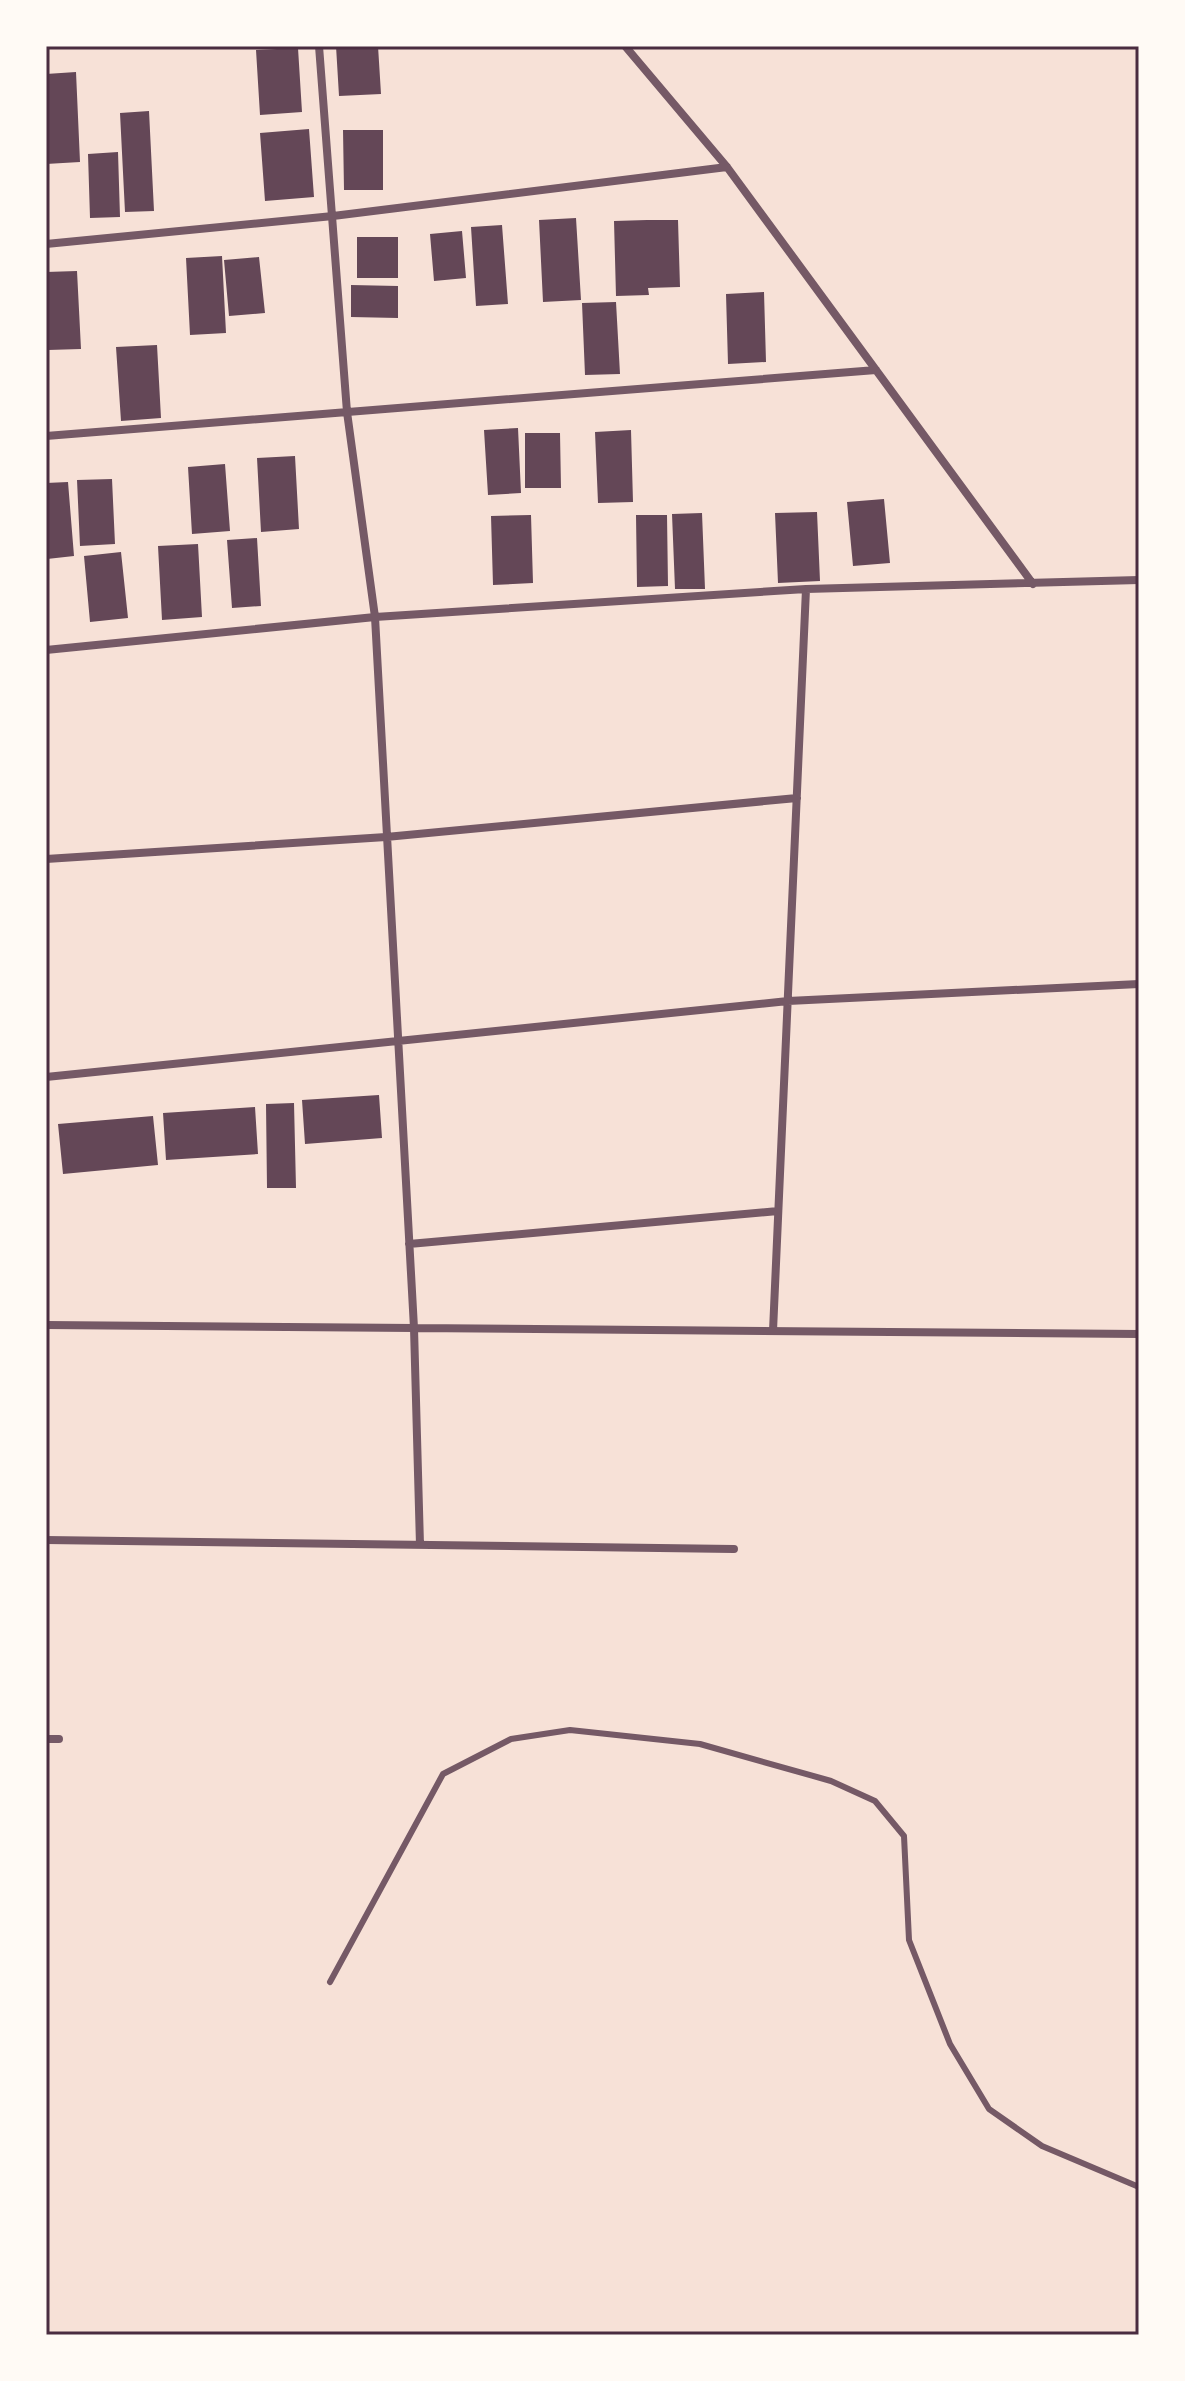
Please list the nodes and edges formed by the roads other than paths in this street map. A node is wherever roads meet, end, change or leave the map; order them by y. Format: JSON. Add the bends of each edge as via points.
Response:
{"nodes":[{"id":1,"x":319,"y":46,"type":"edge"},
{"id":2,"x":625,"y":46,"type":"edge"},
{"id":3,"x":727,"y":167,"type":"junction"},
{"id":4,"x":333,"y":216,"type":"junction"},
{"id":5,"x":46,"y":244,"type":"edge"},
{"id":6,"x":876,"y":370,"type":"junction"},
{"id":7,"x":347,"y":412,"type":"junction"},
{"id":8,"x":46,"y":436,"type":"edge"},
{"id":9,"x":1139,"y":580,"type":"edge"},
{"id":10,"x":1033,"y":584,"type":"junction"},
{"id":11,"x":806,"y":589,"type":"junction"},
{"id":12,"x":375,"y":617,"type":"junction"},
{"id":13,"x":46,"y":650,"type":"edge"},
{"id":14,"x":797,"y":798,"type":"junction"},
{"id":15,"x":386,"y":837,"type":"junction"},
{"id":16,"x":46,"y":859,"type":"edge"},
{"id":17,"x":1139,"y":984,"type":"edge"},
{"id":18,"x":788,"y":1001,"type":"junction"},
{"id":19,"x":398,"y":1041,"type":"junction"},
{"id":20,"x":46,"y":1077,"type":"edge"},
{"id":21,"x":778,"y":1211,"type":"junction"},
{"id":22,"x":409,"y":1244,"type":"junction"},
{"id":23,"x":46,"y":1325,"type":"edge"},
{"id":24,"x":414,"y":1328,"type":"junction"},
{"id":25,"x":773,"y":1331,"type":"junction"},
{"id":26,"x":1139,"y":1334,"type":"edge"},
{"id":27,"x":46,"y":1540,"type":"edge"},
{"id":28,"x":420,"y":1545,"type":"junction"},
{"id":29,"x":734,"y":1549,"type":"dead end"},
{"id":30,"x":46,"y":1739,"type":"edge"},
{"id":31,"x":59,"y":1739,"type":"dead end"},
{"id":32,"x":330,"y":1982,"type":"dead end"},
{"id":33,"x":1139,"y":2187,"type":"edge"}],
"edges":[{"from":1,"to":4,"type":"street"},
{"from":2,"to":3,"type":"street"},
{"from":3,"to":4,"type":"street"},
{"from":3,"to":6,"type":"street"},
{"from":4,"to":5,"type":"street"},
{"from":4,"to":7,"type":"street"},
{"from":6,"to":7,"type":"street"},
{"from":6,"to":10,"type":"street"},
{"from":7,"to":8,"type":"street"},
{"from":7,"to":12,"type":"street"},
{"from":9,"to":10,"type":"street"},
{"from":10,"to":11,"type":"street"},
{"from":11,"to":12,"type":"street"},
{"from":11,"to":14,"type":"street"},
{"from":12,"to":13,"type":"street"},
{"from":12,"to":15,"type":"street"},
{"from":14,"to":15,"type":"street"},
{"from":14,"to":18,"type":"street"},
{"from":15,"to":16,"type":"street"},
{"from":15,"to":19,"type":"street"},
{"from":17,"to":18,"type":"street"},
{"from":18,"to":19,"type":"street"},
{"from":18,"to":21,"type":"street"},
{"from":19,"to":20,"type":"street"},
{"from":19,"to":22,"type":"street"},
{"from":21,"to":22,"type":"street"},
{"from":21,"to":25,"type":"street"},
{"from":22,"to":24,"type":"street"},
{"from":23,"to":24,"type":"street"},
{"from":24,"to":25,"type":"street"},
{"from":24,"to":28,"type":"street"},
{"from":25,"to":26,"type":"street"},
{"from":27,"to":28,"type":"street"},
{"from":28,"to":29,"type":"street"},
{"from":30,"to":31,"type":"street"},
{"from":32,"to":33,"type":"lane","via":[[443,1774],[511,1739],[570,1730],[700,1744],[831,1781],[875,1801],[904,1836],[909,1940],[950,2044],[989,2109],[1042,2146]]}]}
